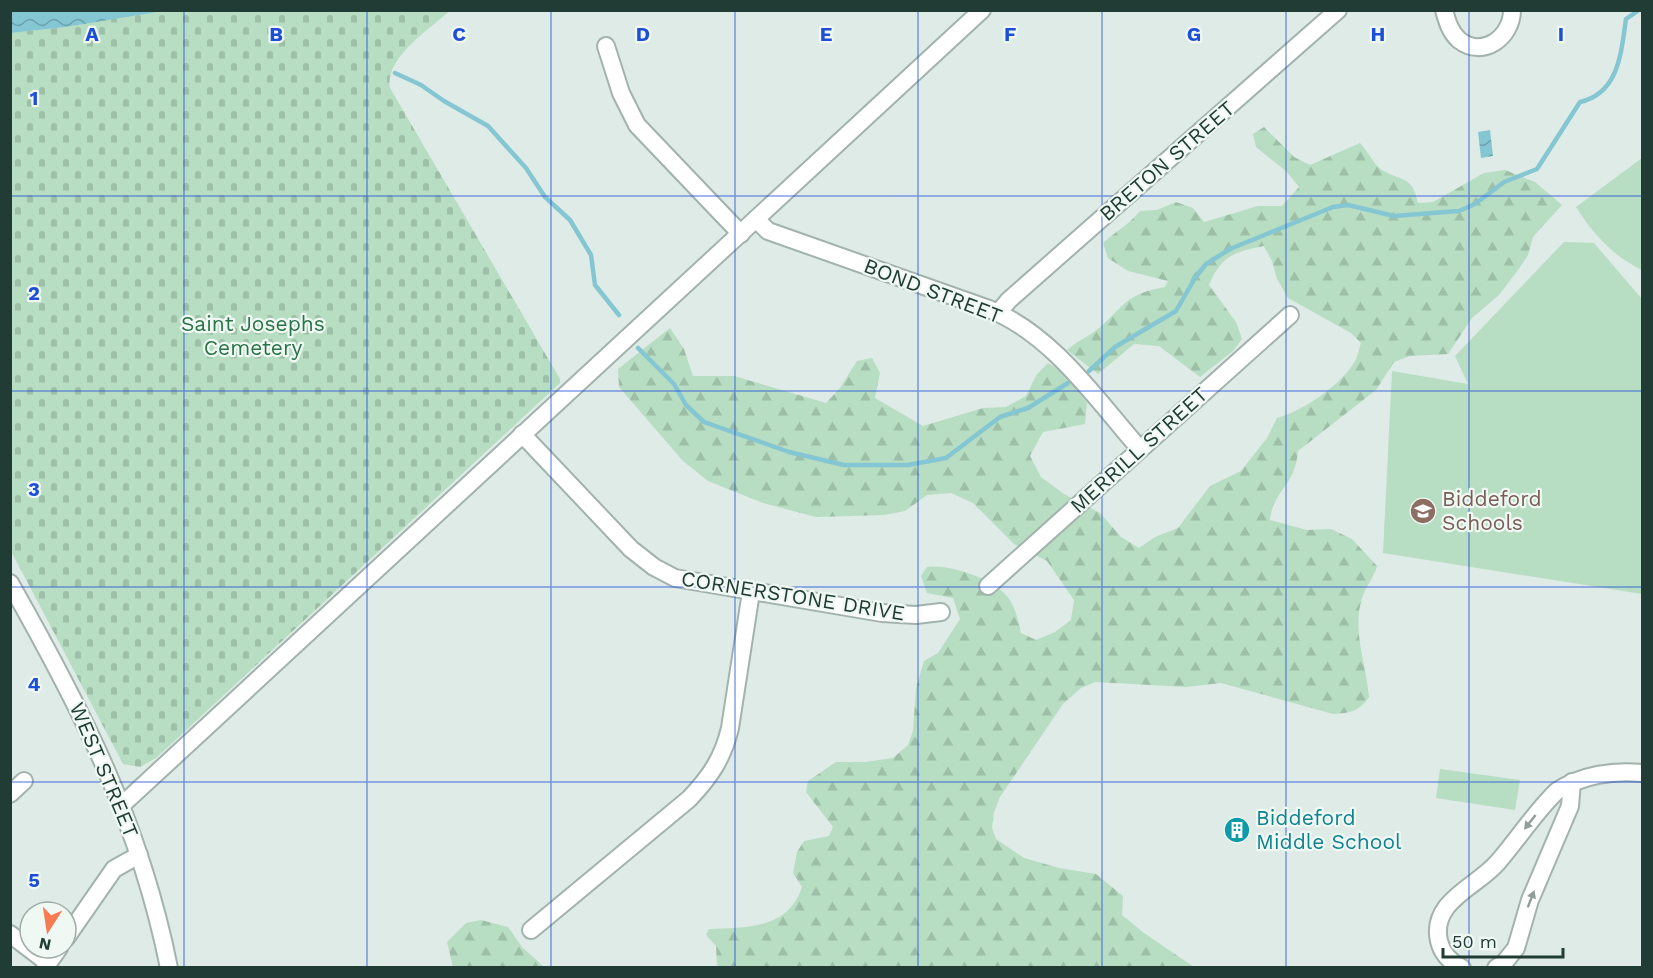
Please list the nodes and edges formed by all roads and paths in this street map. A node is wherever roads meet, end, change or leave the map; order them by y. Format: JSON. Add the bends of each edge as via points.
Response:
{"nodes":[{"id":1,"x":1338,"y":10,"type":"edge"},
{"id":2,"x":1444,"y":10,"type":"edge"},
{"id":3,"x":1512,"y":10,"type":"edge"},
{"id":4,"x":974,"y":13,"type":"edge"},
{"id":5,"x":606,"y":46,"type":"dead end"},
{"id":6,"x":756,"y":219,"type":"junction"},
{"id":7,"x":741,"y":234,"type":"junction"},
{"id":8,"x":998,"y":313,"type":"junction"},
{"id":9,"x":1290,"y":315,"type":"dead end"},
{"id":10,"x":522,"y":434,"type":"junction"},
{"id":11,"x":1139,"y":448,"type":"junction"},
{"id":12,"x":10,"y":583,"type":"edge"},
{"id":13,"x":988,"y":586,"type":"dead end"},
{"id":14,"x":750,"y":592,"type":"junction"},
{"id":15,"x":941,"y":612,"type":"dead end"},
{"id":16,"x":1642,"y":773,"type":"edge"},
{"id":17,"x":24,"y":781,"type":"dead end"},
{"id":18,"x":1572,"y":782,"type":"junction"},
{"id":19,"x":10,"y":794,"type":"edge"},
{"id":20,"x":123,"y":804,"type":"junction"},
{"id":21,"x":139,"y":855,"type":"junction"},
{"id":22,"x":78,"y":921,"type":"edge"},
{"id":23,"x":531,"y":930,"type":"dead end"},
{"id":24,"x":10,"y":934,"type":"edge"},
{"id":25,"x":47,"y":965,"type":"edge"},
{"id":26,"x":169,"y":968,"type":"edge"},
{"id":27,"x":1462,"y":968,"type":"edge"},
{"id":28,"x":1496,"y":968,"type":"edge"}],
"edges":[{"from":1,"to":8,"type":"street","name":"BRETON STREET"},
{"from":2,"to":3,"type":"street","via":[[1449,27],[1459,40],[1483,47],[1505,35]]},
{"from":4,"to":6,"type":"street"},
{"from":5,"to":7,"type":"street","via":[[621,93],[637,125]]},
{"from":6,"to":7,"type":"street"},
{"from":6,"to":8,"type":"street","name":"BOND STREET","via":[[768,231]]},
{"from":7,"to":10,"type":"street"},
{"from":8,"to":11,"type":"street","name":"BOND STREET","via":[[1020,325],[1052,352]]},
{"from":9,"to":11,"type":"street","name":"MERRILL STREET"},
{"from":10,"to":14,"type":"street","name":"CORNERSTONE DRIVE","via":[[631,549],[654,567],[689,582]]},
{"from":10,"to":20,"type":"street"},
{"from":11,"to":13,"type":"street","name":"MERRILL STREET"},
{"from":12,"to":20,"type":"street","name":"WEST STREET","via":[[79,709]]},
{"from":14,"to":15,"type":"street","name":"CORNERSTONE DRIVE","via":[[899,615]]},
{"from":14,"to":23,"type":"street","via":[[730,728],[726,746],[711,775],[689,800]]},
{"from":16,"to":18,"type":"street","via":[[1614,772]]},
{"from":17,"to":19,"type":"street"},
{"from":18,"to":27,"type":"street","one_way":true,"via":[[1546,802],[1488,873],[1444,907],[1437,928],[1441,948]]},
{"from":28,"to":18,"type":"street","one_way":true,"via":[[1515,948],[1530,900],[1570,806]]},
{"from":20,"to":21,"type":"street","name":"WEST STREET"},
{"from":21,"to":22,"type":"street","via":[[114,869]]},
{"from":21,"to":26,"type":"street","name":"WEST STREET"},
{"from":24,"to":25,"type":"street"}]}
